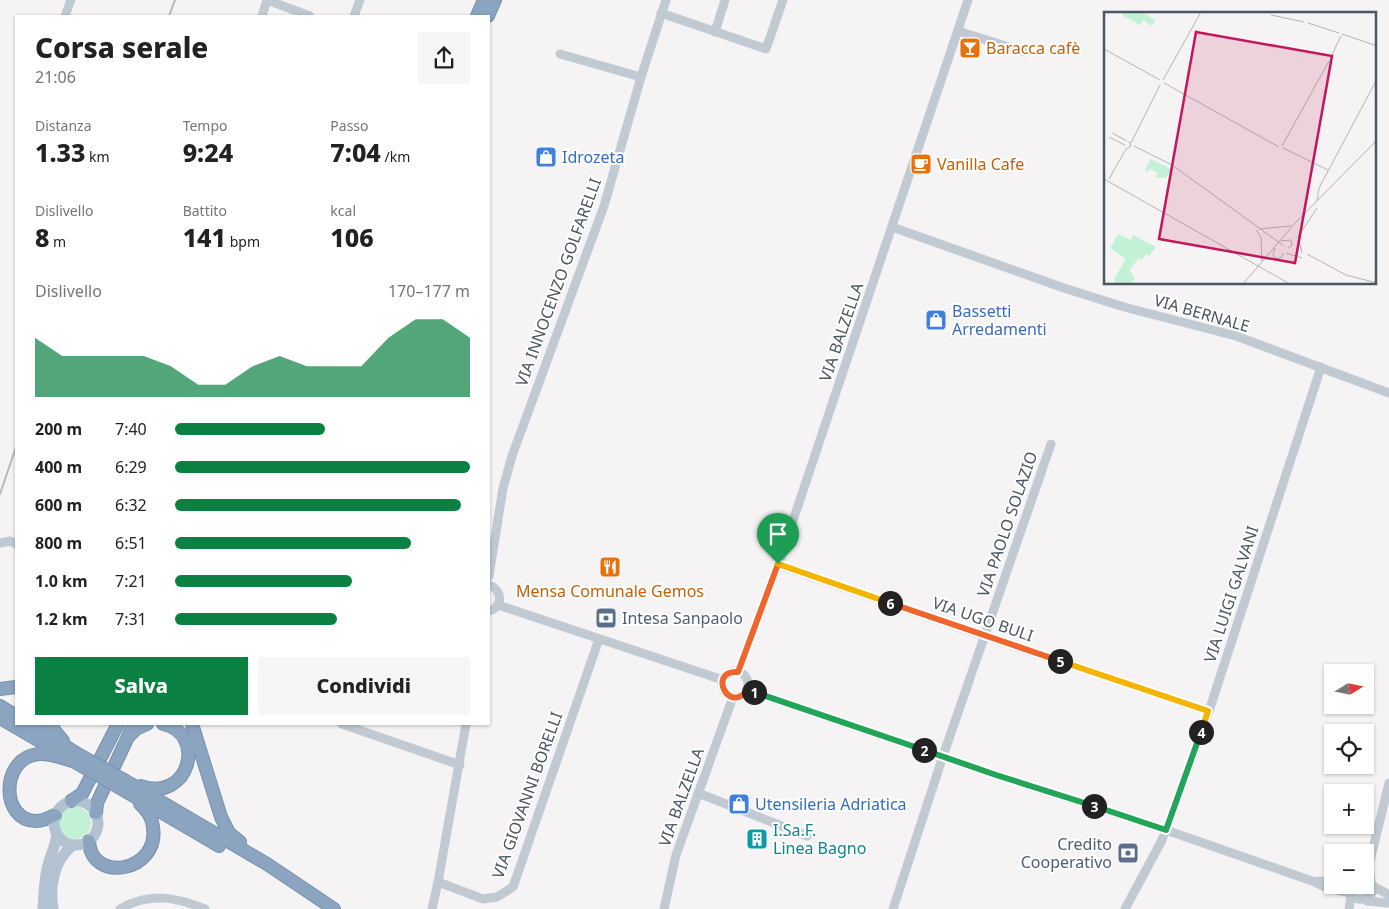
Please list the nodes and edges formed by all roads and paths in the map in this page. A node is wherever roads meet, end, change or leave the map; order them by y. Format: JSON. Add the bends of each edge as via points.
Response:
{"nodes":[{"id":1,"x":71,"y":0,"type":"edge"},
{"id":2,"x":267,"y":0,"type":"edge"},
{"id":3,"x":360,"y":0,"type":"edge"},
{"id":4,"x":484,"y":0,"type":"edge"},
{"id":5,"x":495,"y":0,"type":"edge"},
{"id":6,"x":666,"y":0,"type":"edge"},
{"id":7,"x":725,"y":0,"type":"edge"},
{"id":8,"x":783,"y":0,"type":"edge"},
{"id":9,"x":968,"y":0,"type":"edge"},
{"id":10,"x":661,"y":13,"type":"junction"},
{"id":11,"x":65,"y":15,"type":"edge"},
{"id":12,"x":262,"y":15,"type":"edge"},
{"id":13,"x":307,"y":15,"type":"edge"},
{"id":14,"x":354,"y":15,"type":"edge"},
{"id":15,"x":477,"y":15,"type":"edge"},
{"id":16,"x":488,"y":15,"type":"edge"},
{"id":17,"x":958,"y":31,"type":"junction"},
{"id":18,"x":715,"y":32,"type":"junction"},
{"id":19,"x":1024,"y":52,"type":"dead end"},
{"id":20,"x":560,"y":54,"type":"dead end"},
{"id":21,"x":641,"y":77,"type":"junction"},
{"id":22,"x":892,"y":227,"type":"junction"},
{"id":23,"x":1321,"y":367,"type":"junction"},
{"id":24,"x":1389,"y":393,"type":"edge"},
{"id":25,"x":1051,"y":444,"type":"dead end"},
{"id":26,"x":0,"y":543,"type":"edge"},
{"id":27,"x":15,"y":544,"type":"edge"},
{"id":28,"x":778,"y":564,"type":"junction"},
{"id":29,"x":490,"y":570,"type":"edge"},
{"id":30,"x":490,"y":586,"type":"edge"},
{"id":31,"x":498,"y":606,"type":"junction"},
{"id":32,"x":490,"y":611,"type":"edge"},
{"id":33,"x":984,"y":636,"type":"junction"},
{"id":34,"x":599,"y":639,"type":"junction"},
{"id":35,"x":738,"y":672,"type":"junction"},
{"id":36,"x":723,"y":680,"type":"junction"},
{"id":37,"x":15,"y":687,"type":"edge"},
{"id":38,"x":0,"y":689,"type":"edge"},
{"id":39,"x":747,"y":690,"type":"junction"},
{"id":40,"x":733,"y":697,"type":"junction"},
{"id":41,"x":0,"y":706,"type":"edge"},
{"id":42,"x":1208,"y":711,"type":"junction"},
{"id":43,"x":15,"y":715,"type":"edge"},
{"id":44,"x":0,"y":718,"type":"edge"},
{"id":45,"x":30,"y":725,"type":"edge"},
{"id":46,"x":52,"y":725,"type":"edge"},
{"id":47,"x":134,"y":725,"type":"edge"},
{"id":48,"x":145,"y":725,"type":"edge"},
{"id":49,"x":168,"y":725,"type":"edge"},
{"id":50,"x":192,"y":725,"type":"edge"},
{"id":51,"x":345,"y":725,"type":"edge"},
{"id":52,"x":466,"y":725,"type":"edge"},
{"id":53,"x":116,"y":726,"type":"edge"},
{"id":54,"x":128,"y":737,"type":"junction"},
{"id":55,"x":943,"y":756,"type":"junction"},
{"id":56,"x":75,"y":757,"type":"junction"},
{"id":57,"x":460,"y":765,"type":"junction"},
{"id":58,"x":1389,"y":783,"type":"edge"},
{"id":59,"x":122,"y":784,"type":"junction"},
{"id":60,"x":698,"y":793,"type":"junction"},
{"id":61,"x":71,"y":801,"type":"junction"},
{"id":62,"x":96,"y":814,"type":"junction"},
{"id":63,"x":55,"y":815,"type":"junction"},
{"id":64,"x":1166,"y":830,"type":"junction"},
{"id":65,"x":57,"y":835,"type":"junction"},
{"id":66,"x":807,"y":836,"type":"dead end"},
{"id":67,"x":89,"y":841,"type":"junction"},
{"id":68,"x":1373,"y":844,"type":"edge"},
{"id":69,"x":73,"y":845,"type":"junction"},
{"id":70,"x":267,"y":864,"type":"junction"},
{"id":71,"x":1312,"y":880,"type":"junction"},
{"id":72,"x":1324,"y":881,"type":"edge"},
{"id":73,"x":438,"y":882,"type":"junction"},
{"id":74,"x":1374,"y":885,"type":"edge"},
{"id":75,"x":1324,"y":886,"type":"edge"},
{"id":76,"x":1351,"y":894,"type":"edge"},
{"id":77,"x":1352,"y":894,"type":"edge"},
{"id":78,"x":1373,"y":894,"type":"edge"},
{"id":79,"x":1389,"y":895,"type":"edge"},
{"id":80,"x":1389,"y":903,"type":"edge"},
{"id":81,"x":1363,"y":904,"type":"edge"},
{"id":82,"x":43,"y":909,"type":"edge"},
{"id":83,"x":53,"y":909,"type":"edge"},
{"id":84,"x":120,"y":909,"type":"edge"},
{"id":85,"x":205,"y":909,"type":"edge"},
{"id":86,"x":319,"y":909,"type":"edge"},
{"id":87,"x":334,"y":909,"type":"edge"},
{"id":88,"x":432,"y":909,"type":"edge"},
{"id":89,"x":664,"y":909,"type":"edge"},
{"id":90,"x":893,"y":909,"type":"edge"},
{"id":91,"x":1125,"y":909,"type":"edge"},
{"id":92,"x":1349,"y":909,"type":"edge"}],
"edges":[{"from":1,"to":11,"type":"street"},
{"from":2,"to":12,"type":"street"},
{"from":2,"to":13,"type":"street"},
{"from":3,"to":14,"type":"street"},
{"from":4,"to":15,"type":"highway"},
{"from":5,"to":16,"type":"highway"},
{"from":6,"to":10,"type":"street","name":"VIA INNOCENZO GOLFARELLI"},
{"from":7,"to":18,"type":"street"},
{"from":8,"to":18,"type":"street","via":[[766,49]]},
{"from":9,"to":17,"type":"street","name":"VIA BALZELLA"},
{"from":10,"to":18,"type":"street"},
{"from":10,"to":21,"type":"street","name":"VIA INNOCENZO GOLFARELLI"},
{"from":17,"to":19,"type":"street"},
{"from":17,"to":22,"type":"street","name":"VIA BALZELLA"},
{"from":20,"to":21,"type":"street"},
{"from":21,"to":29,"type":"street","name":"VIA INNOCENZO GOLFARELLI","via":[[604,206],[512,456],[503,488]]},
{"from":22,"to":23,"type":"street","name":"VIA BERNALE","via":[[1064,288],[1236,336]]},
{"from":22,"to":28,"type":"street","name":"VIA BALZELLA"},
{"from":23,"to":24,"type":"street","name":"VIA BERNALE"},
{"from":23,"to":42,"type":"street","name":"VIA LUIGI GALVANI"},
{"from":25,"to":33,"type":"street","name":"VIA PAOLO SOLAZIO"},
{"from":26,"to":27,"type":"street"},
{"from":28,"to":33,"type":"street","name":"VIA UGO BULI"},
{"from":28,"to":35,"type":"street","name":"VIA BALZELLA"},
{"from":30,"to":31,"type":"street","via":[[500,594]]},
{"from":31,"to":32,"type":"street"},
{"from":31,"to":34,"type":"street"},
{"from":33,"to":42,"type":"street","name":"VIA UGO BULI"},
{"from":33,"to":55,"type":"street","name":"VIA PAOLO SOLAZIO"},
{"from":34,"to":36,"type":"street"},
{"from":34,"to":73,"type":"street","name":"VIA GIOVANNI BORELLI","via":[[513,887],[497,897],[483,899]]},
{"from":35,"to":36,"type":"street","via":[[727,674]]},
{"from":35,"to":39,"type":"street","via":[[748,682]]},
{"from":36,"to":40,"type":"street","via":[[723,689]]},
{"from":37,"to":38,"type":"highway"},
{"from":39,"to":40,"type":"street","via":[[741,696]]},
{"from":39,"to":55,"type":"street"},
{"from":40,"to":60,"type":"street","name":"VIA BALZELLA"},
{"from":41,"to":43,"type":"highway"},
{"from":42,"to":64,"type":"street","name":"VIA LUIGI GALVANI"},
{"from":44,"to":56,"type":"highway"},
{"from":45,"to":56,"type":"highway"},
{"from":46,"to":56,"type":"highway"},
{"from":47,"to":54,"type":"highway"},
{"from":48,"to":54,"type":"highway"},
{"from":49,"to":59,"type":"highway","via":[[177,730],[188,750],[185,772],[178,780],[158,789]]},
{"from":50,"to":70,"type":"highway","via":[[225,826]]},
{"from":51,"to":57,"type":"street"},
{"from":52,"to":57,"type":"street"},
{"from":53,"to":61,"type":"highway","via":[[82,794]]},
{"from":54,"to":62,"type":"highway","via":[[97,803]]},
{"from":55,"to":64,"type":"street"},
{"from":55,"to":90,"type":"street","name":"VIA PAOLO SOLAZIO"},
{"from":56,"to":59,"type":"highway","bridge":true},
{"from":56,"to":63,"type":"highway","via":[[30,756],[22,760],[8,780],[9,800],[23,818],[45,820]]},
{"from":57,"to":73,"type":"street"},
{"from":58,"to":68,"type":"street"},
{"from":59,"to":67,"type":"highway","via":[[148,812],[152,821],[154,839],[148,853],[135,864],[112,867],[98,861]]},
{"from":59,"to":70,"type":"highway"},
{"from":59,"to":86,"type":"highway","via":[[144,802],[262,871]]},
{"from":60,"to":66,"type":"street"},
{"from":60,"to":89,"type":"street","name":"VIA BALZELLA","via":[[676,855]]},
{"from":61,"to":62,"type":"main road","via":[[86,803]]},
{"from":61,"to":63,"type":"main road","via":[[59,808]]},
{"from":62,"to":67,"type":"main road","via":[[97,828]]},
{"from":63,"to":65,"type":"main road","via":[[53,822]]},
{"from":64,"to":71,"type":"street"},
{"from":64,"to":91,"type":"street","name":"VIA LUIGI GALVANI"},
{"from":65,"to":69,"type":"main road"},
{"from":65,"to":82,"type":"main road","via":[[44,883]]},
{"from":67,"to":69,"type":"main road"},
{"from":69,"to":83,"type":"main road","via":[[65,852],[54,875]]},
{"from":70,"to":87,"type":"highway"},
{"from":71,"to":72,"type":"street"},
{"from":71,"to":75,"type":"street"},
{"from":73,"to":88,"type":"street"},
{"from":74,"to":79,"type":"street"},
{"from":76,"to":92,"type":"street"},
{"from":77,"to":81,"type":"street","via":[[1356,901]]},
{"from":78,"to":81,"type":"street"},
{"from":80,"to":81,"type":"street"},
{"from":84,"to":85,"type":"street","via":[[137,901],[160,898],[181,900]]}]}
